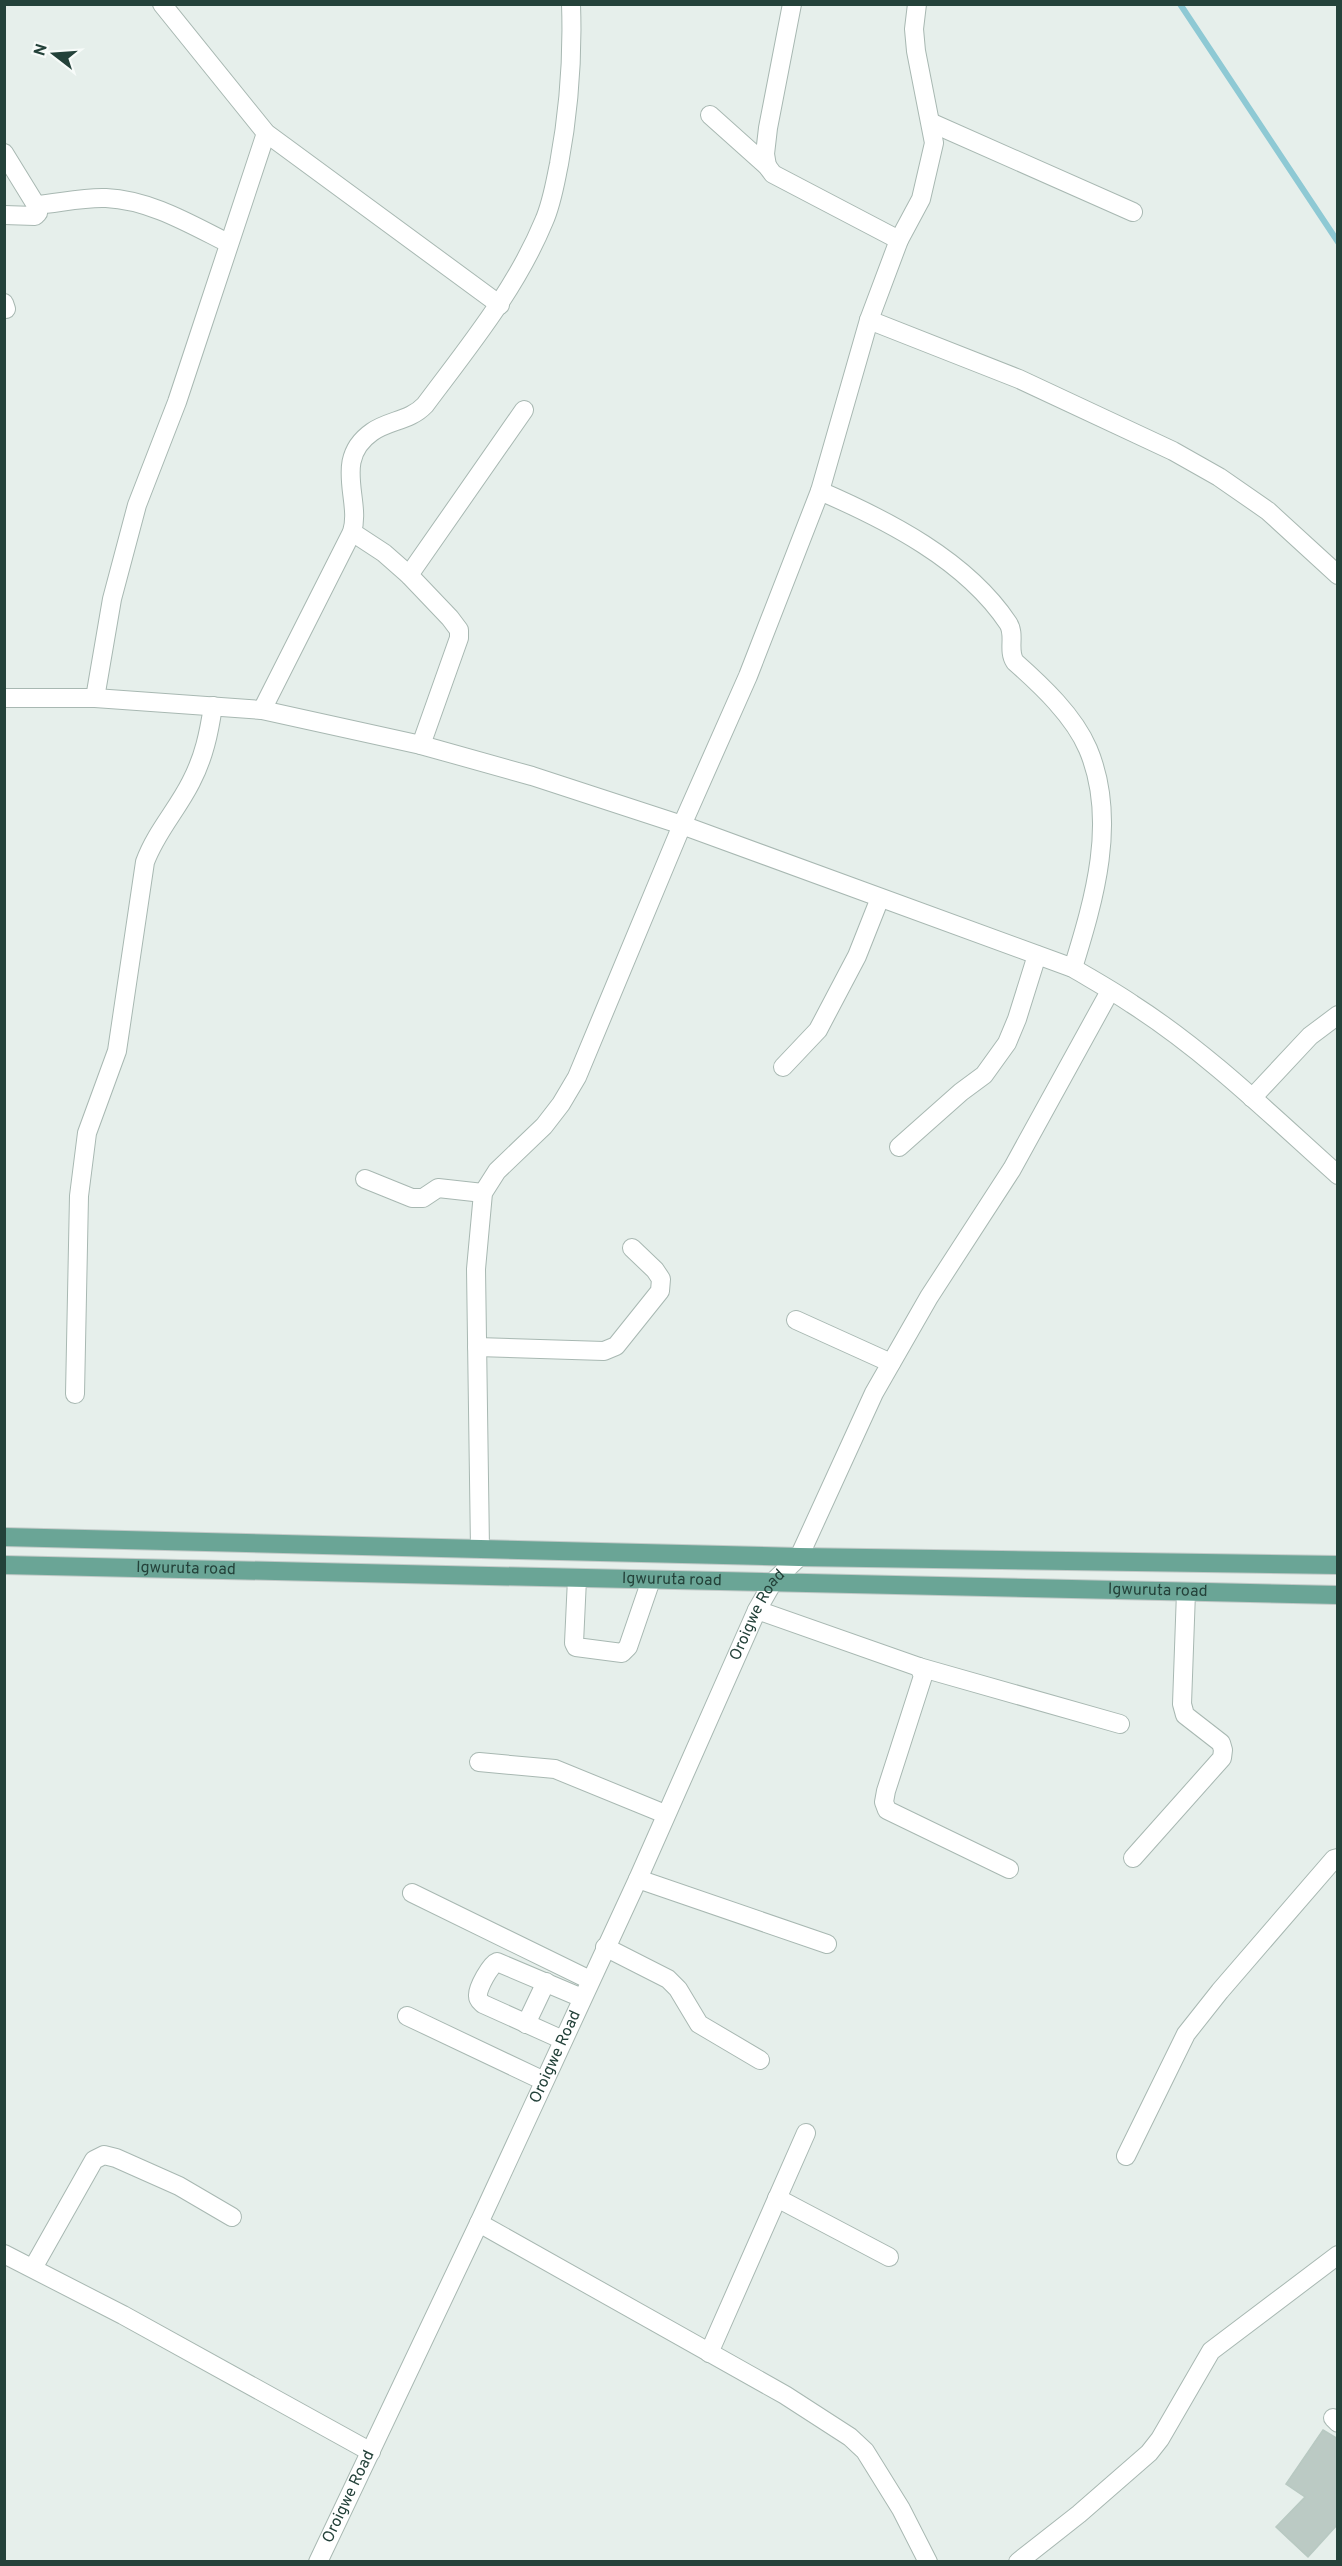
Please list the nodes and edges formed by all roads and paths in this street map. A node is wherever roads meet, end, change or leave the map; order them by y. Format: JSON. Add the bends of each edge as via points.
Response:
{"nodes":[{"id":1,"x":162,"y":4,"type":"edge"},
{"id":2,"x":571,"y":4,"type":"edge"},
{"id":3,"x":792,"y":4,"type":"edge"},
{"id":4,"x":917,"y":4,"type":"edge"},
{"id":5,"x":710,"y":115,"type":"dead end"},
{"id":6,"x":932,"y":123,"type":"junction"},
{"id":7,"x":266,"y":133,"type":"junction"},
{"id":8,"x":4,"y":153,"type":"edge"},
{"id":9,"x":767,"y":166,"type":"junction"},
{"id":10,"x":36,"y":205,"type":"junction"},
{"id":11,"x":1132,"y":212,"type":"dead end"},
{"id":12,"x":4,"y":215,"type":"edge"},
{"id":13,"x":899,"y":240,"type":"junction"},
{"id":14,"x":228,"y":243,"type":"junction"},
{"id":15,"x":500,"y":305,"type":"junction"},
{"id":16,"x":869,"y":320,"type":"junction"},
{"id":17,"x":524,"y":410,"type":"dead end"},
{"id":18,"x":820,"y":491,"type":"junction"},
{"id":19,"x":351,"y":532,"type":"junction"},
{"id":20,"x":409,"y":575,"type":"junction"},
{"id":21,"x":1338,"y":575,"type":"edge"},
{"id":22,"x":4,"y":698,"type":"edge"},
{"id":23,"x":95,"y":698,"type":"junction"},
{"id":24,"x":213,"y":706,"type":"junction"},
{"id":25,"x":262,"y":710,"type":"junction"},
{"id":26,"x":421,"y":745,"type":"junction"},
{"id":27,"x":682,"y":825,"type":"junction"},
{"id":28,"x":880,"y":898,"type":"junction"},
{"id":29,"x":1037,"y":955,"type":"junction"},
{"id":30,"x":1073,"y":968,"type":"junction"},
{"id":31,"x":1110,"y":991,"type":"junction"},
{"id":32,"x":1338,"y":1015,"type":"edge"},
{"id":33,"x":783,"y":1067,"type":"dead end"},
{"id":34,"x":1252,"y":1098,"type":"junction"},
{"id":35,"x":899,"y":1148,"type":"dead end"},
{"id":36,"x":1338,"y":1175,"type":"edge"},
{"id":37,"x":365,"y":1179,"type":"dead end"},
{"id":38,"x":483,"y":1193,"type":"junction"},
{"id":39,"x":632,"y":1248,"type":"dead end"},
{"id":40,"x":796,"y":1320,"type":"dead end"},
{"id":41,"x":477,"y":1347,"type":"junction"},
{"id":42,"x":891,"y":1364,"type":"junction"},
{"id":43,"x":75,"y":1394,"type":"dead end"},
{"id":44,"x":4,"y":1537,"type":"edge"},
{"id":45,"x":480,"y":1549,"type":"junction"},
{"id":46,"x":799,"y":1557,"type":"junction"},
{"id":47,"x":1338,"y":1564,"type":"edge"},
{"id":48,"x":5,"y":1566,"type":"edge"},
{"id":49,"x":577,"y":1579,"type":"junction"},
{"id":50,"x":651,"y":1580,"type":"junction"},
{"id":51,"x":773,"y":1582,"type":"junction"},
{"id":52,"x":1186,"y":1592,"type":"junction"},
{"id":53,"x":1338,"y":1595,"type":"edge"},
{"id":54,"x":757,"y":1610,"type":"junction"},
{"id":55,"x":919,"y":1667,"type":"junction"},
{"id":56,"x":1120,"y":1724,"type":"dead end"},
{"id":57,"x":479,"y":1762,"type":"dead end"},
{"id":58,"x":665,"y":1814,"type":"junction"},
{"id":59,"x":1133,"y":1858,"type":"dead end"},
{"id":60,"x":1338,"y":1858,"type":"edge"},
{"id":61,"x":1009,"y":1869,"type":"dead end"},
{"id":62,"x":638,"y":1879,"type":"junction"},
{"id":63,"x":412,"y":1893,"type":"dead end"},
{"id":64,"x":827,"y":1944,"type":"dead end"},
{"id":65,"x":606,"y":1947,"type":"junction"},
{"id":66,"x":590,"y":1980,"type":"junction"},
{"id":67,"x":546,"y":1982,"type":"junction"},
{"id":68,"x":582,"y":1998,"type":"junction"},
{"id":69,"x":407,"y":2016,"type":"dead end"},
{"id":70,"x":526,"y":2024,"type":"junction"},
{"id":71,"x":563,"y":2040,"type":"junction"},
{"id":72,"x":760,"y":2060,"type":"dead end"},
{"id":73,"x":544,"y":2081,"type":"junction"},
{"id":74,"x":806,"y":2133,"type":"dead end"},
{"id":75,"x":1126,"y":2156,"type":"dead end"},
{"id":76,"x":777,"y":2198,"type":"junction"},
{"id":77,"x":232,"y":2217,"type":"dead end"},
{"id":78,"x":479,"y":2223,"type":"junction"},
{"id":79,"x":4,"y":2254,"type":"edge"},
{"id":80,"x":1338,"y":2255,"type":"edge"},
{"id":81,"x":889,"y":2257,"type":"dead end"},
{"id":82,"x":33,"y":2268,"type":"junction"},
{"id":83,"x":709,"y":2353,"type":"junction"},
{"id":84,"x":371,"y":2452,"type":"junction"},
{"id":85,"x":318,"y":2562,"type":"edge"},
{"id":86,"x":928,"y":2562,"type":"edge"},
{"id":87,"x":1018,"y":2562,"type":"edge"}],
"edges":[{"from":1,"to":7,"type":"street"},
{"from":2,"to":15,"type":"street","via":[[573,52],[568,113],[551,202]]},
{"from":3,"to":9,"type":"street","via":[[768,128]]},
{"from":4,"to":6,"type":"street","via":[[916,51]]},
{"from":5,"to":9,"type":"street"},
{"from":6,"to":11,"type":"street"},
{"from":6,"to":13,"type":"street","via":[[934,143],[921,199]]},
{"from":7,"to":14,"type":"street"},
{"from":7,"to":15,"type":"street"},
{"from":8,"to":10,"type":"street"},
{"from":9,"to":13,"type":"street","via":[[773,174]]},
{"from":10,"to":12,"type":"street","via":[[35,216]]},
{"from":10,"to":14,"type":"street","via":[[105,198],[128,200],[166,213]]},
{"from":13,"to":16,"type":"street"},
{"from":14,"to":23,"type":"street","via":[[177,402],[136,505],[112,599]]},
{"from":15,"to":19,"type":"street","via":[[419,411],[371,433],[357,448],[350,468],[355,521]]},
{"from":16,"to":18,"type":"street"},
{"from":16,"to":21,"type":"street","via":[[1019,380],[1173,451],[1268,511]]},
{"from":17,"to":20,"type":"street"},
{"from":18,"to":27,"type":"street","via":[[748,676]]},
{"from":18,"to":30,"type":"street","via":[[910,535],[988,597],[1009,625],[1015,662],[1066,715],[1088,748],[1096,773],[1101,816],[1099,868]]},
{"from":19,"to":20,"type":"street"},
{"from":19,"to":25,"type":"street"},
{"from":20,"to":26,"type":"street","via":[[459,630]]},
{"from":22,"to":23,"type":"street"},
{"from":23,"to":24,"type":"street"},
{"from":24,"to":25,"type":"street"},
{"from":24,"to":43,"type":"street","via":[[200,763],[152,843],[145,862],[117,1051],[87,1132],[79,1196]]},
{"from":25,"to":26,"type":"street"},
{"from":26,"to":27,"type":"street"},
{"from":27,"to":28,"type":"street"},
{"from":27,"to":38,"type":"street","via":[[577,1077],[544,1126],[497,1171]]},
{"from":28,"to":29,"type":"street"},
{"from":28,"to":33,"type":"street","via":[[857,956],[818,1030]]},
{"from":29,"to":30,"type":"street"},
{"from":29,"to":35,"type":"street","via":[[1007,1043],[990,1067]]},
{"from":30,"to":31,"type":"street"},
{"from":31,"to":34,"type":"street","via":[[1170,1031]]},
{"from":31,"to":42,"type":"street","via":[[1012,1169],[929,1297]]},
{"from":32,"to":34,"type":"street","via":[[1310,1036]]},
{"from":34,"to":36,"type":"street"},
{"from":37,"to":38,"type":"street","via":[[412,1198],[423,1198],[438,1188]]},
{"from":38,"to":41,"type":"street","via":[[476,1269]]},
{"from":39,"to":41,"type":"street","via":[[661,1279],[660,1292],[616,1346],[604,1351]]},
{"from":40,"to":42,"type":"street"},
{"from":41,"to":45,"type":"street"},
{"from":42,"to":46,"type":"street"},
{"from":44,"to":45,"type":"main road","name":"Igwuruta road"},
{"from":45,"to":46,"type":"main road","name":"Igwuruta road"},
{"from":46,"to":47,"type":"main road","name":"Igwuruta road"},
{"from":46,"to":51,"type":"street","name":"Oroigwe Road"},
{"from":48,"to":49,"type":"main road","name":"Igwuruta road"},
{"from":49,"to":50,"type":"main road","name":"Igwuruta road"},
{"from":49,"to":50,"type":"street","via":[[576,1647],[622,1653],[628,1647]]},
{"from":50,"to":51,"type":"main road","name":"Igwuruta road"},
{"from":51,"to":52,"type":"main road","name":"Igwuruta road"},
{"from":51,"to":54,"type":"street","name":"Oroigwe Road"},
{"from":52,"to":53,"type":"main road","name":"Igwuruta road"},
{"from":52,"to":59,"type":"street","via":[[1182,1704],[1185,1715],[1221,1743],[1222,1758]]},
{"from":54,"to":55,"type":"street"},
{"from":54,"to":58,"type":"street","name":"Oroigwe Road"},
{"from":55,"to":56,"type":"street"},
{"from":55,"to":61,"type":"street","via":[[923,1676],[886,1791],[886,1810]]},
{"from":57,"to":58,"type":"street","via":[[555,1769]]},
{"from":58,"to":62,"type":"street","name":"Oroigwe Road"},
{"from":60,"to":75,"type":"street","via":[[1186,2034]]},
{"from":62,"to":64,"type":"street"},
{"from":62,"to":65,"type":"street","name":"Oroigwe Road"},
{"from":63,"to":66,"type":"street"},
{"from":65,"to":66,"type":"street","name":"Oroigwe Road"},
{"from":65,"to":72,"type":"street","via":[[668,1979],[699,2024]]},
{"from":66,"to":68,"type":"street","name":"Oroigwe Road"},
{"from":67,"to":68,"type":"street"},
{"from":67,"to":70,"type":"street"},
{"from":67,"to":70,"type":"street","via":[[498,1962],[491,1966],[478,1994],[479,2001]]},
{"from":68,"to":71,"type":"street","name":"Oroigwe Road"},
{"from":69,"to":73,"type":"street"},
{"from":70,"to":71,"type":"street"},
{"from":71,"to":73,"type":"street","name":"Oroigwe Road"},
{"from":73,"to":78,"type":"street","name":"Oroigwe Road"},
{"from":74,"to":76,"type":"street"},
{"from":76,"to":81,"type":"street"},
{"from":76,"to":83,"type":"street"},
{"from":77,"to":82,"type":"street","via":[[179,2186],[104,2155],[94,2160]]},
{"from":78,"to":83,"type":"street"},
{"from":78,"to":84,"type":"street","name":"Oroigwe Road"},
{"from":79,"to":82,"type":"street"},
{"from":80,"to":87,"type":"street","via":[[1210,2351],[1149,2453]]},
{"from":82,"to":84,"type":"street"},
{"from":83,"to":86,"type":"street","via":[[785,2396],[850,2437],[865,2451]]},
{"from":84,"to":85,"type":"street","name":"Oroigwe Road"}]}
